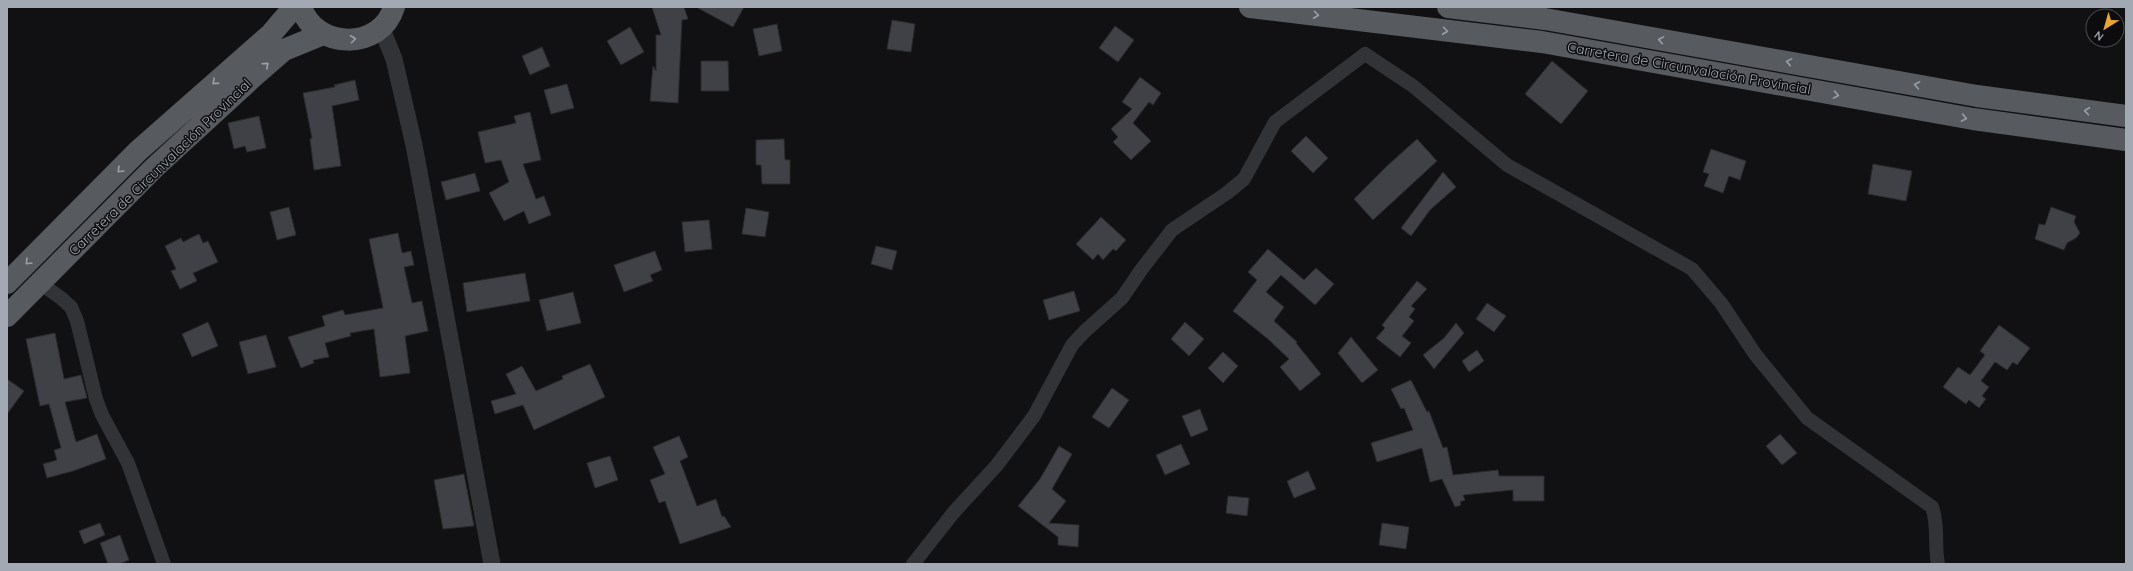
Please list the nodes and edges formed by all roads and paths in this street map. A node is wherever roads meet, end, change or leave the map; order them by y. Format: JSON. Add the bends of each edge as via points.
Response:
{"nodes":[{"id":1,"x":294,"y":7,"type":"edge"},
{"id":2,"x":301,"y":7,"type":"edge"},
{"id":3,"x":394,"y":7,"type":"edge"},
{"id":4,"x":1250,"y":7,"type":"edge"},
{"id":5,"x":1448,"y":7,"type":"edge"},
{"id":6,"x":381,"y":27,"type":"junction"},
{"id":7,"x":323,"y":34,"type":"junction"},
{"id":8,"x":2126,"y":116,"type":"edge"},
{"id":9,"x":2126,"y":140,"type":"edge"},
{"id":10,"x":7,"y":283,"type":"edge"},
{"id":11,"x":40,"y":283,"type":"junction"},
{"id":12,"x":7,"y":316,"type":"edge"},
{"id":13,"x":164,"y":564,"type":"edge"},
{"id":14,"x":492,"y":564,"type":"edge"},
{"id":15,"x":913,"y":564,"type":"edge"},
{"id":16,"x":1938,"y":564,"type":"edge"}],
"edges":[{"from":1,"to":10,"type":"highway","name":"Carretera de Circunvalación Provincial","one_way":true,"via":[[271,34],[138,151]]},
{"from":2,"to":7,"type":"highway","via":[[308,20]]},
{"from":3,"to":6,"type":"highway"},
{"from":4,"to":9,"type":"highway","name":"Carretera de Circunvalación Provincial","one_way":true,"via":[[1542,42],[1973,119]]},
{"from":8,"to":5,"type":"highway","name":"Carretera de Circunvalación Provincial","one_way":true,"via":[[1977,96],[1545,19]]},
{"from":7,"to":6,"type":"highway","one_way":true,"via":[[353,40],[368,36]]},
{"from":6,"to":14,"type":"street","via":[[394,59],[412,138]]},
{"from":11,"to":7,"type":"highway","name":"Carretera de Circunvalación Provincial","one_way":true,"via":[[154,168],[284,50]]},
{"from":11,"to":12,"type":"highway","name":"Carretera de Circunvalación Provincial"},
{"from":11,"to":13,"type":"street","via":[[71,307],[102,416],[128,463]]},
{"from":15,"to":16,"type":"street","via":[[954,512],[997,465],[1034,416],[1072,345],[1122,298],[1140,270],[1172,230],[1244,179],[1274,122],[1365,54],[1413,86],[1507,165],[1692,269],[1721,303],[1754,354],[1807,418],[1932,507],[1937,520],[1935,547]]}]}
